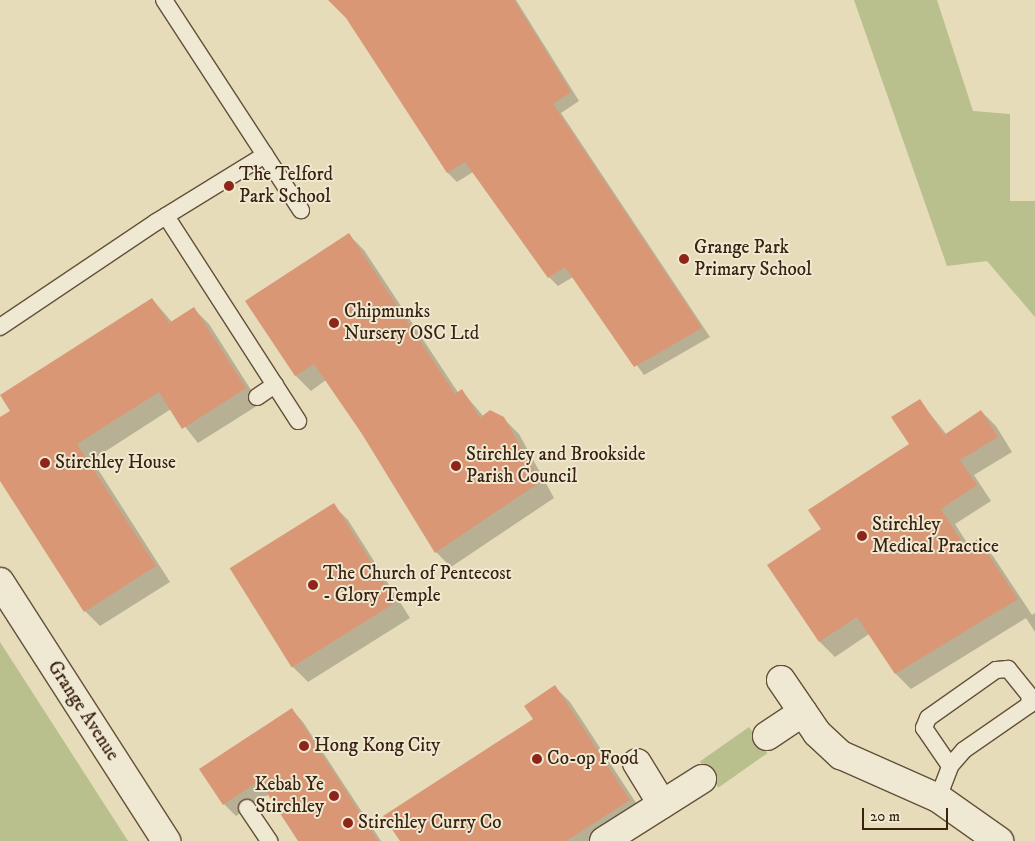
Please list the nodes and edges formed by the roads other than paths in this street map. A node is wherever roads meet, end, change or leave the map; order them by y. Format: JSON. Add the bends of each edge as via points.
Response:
{"nodes":[{"id":1,"x":164,"y":0,"type":"edge"},
{"id":2,"x":265,"y":155,"type":"junction"},
{"id":3,"x":301,"y":210,"type":"dead end"},
{"id":4,"x":166,"y":216,"type":"junction"},
{"id":5,"x":0,"y":327,"type":"edge"},
{"id":6,"x":275,"y":384,"type":"junction"},
{"id":7,"x":257,"y":397,"type":"dead end"},
{"id":8,"x":298,"y":421,"type":"dead end"},
{"id":9,"x":0,"y":582,"type":"edge"},
{"id":10,"x":781,"y":680,"type":"dead end"},
{"id":11,"x":803,"y":712,"type":"junction"},
{"id":12,"x":767,"y":736,"type":"dead end"},
{"id":13,"x":637,"y":763,"type":"dead end"},
{"id":14,"x":950,"y":766,"type":"junction"},
{"id":15,"x":702,"y":779,"type":"dead end"},
{"id":16,"x":938,"y":798,"type":"junction"},
{"id":17,"x":662,"y":804,"type":"junction"},
{"id":18,"x":247,"y":808,"type":"dead end"},
{"id":19,"x":166,"y":841,"type":"edge"},
{"id":20,"x":269,"y":841,"type":"edge"},
{"id":21,"x":604,"y":841,"type":"edge"},
{"id":22,"x":999,"y":841,"type":"edge"}],
"edges":[{"from":1,"to":2,"type":"lane"},
{"from":2,"to":3,"type":"lane"},
{"from":2,"to":4,"type":"lane"},
{"from":4,"to":5,"type":"lane"},
{"from":4,"to":6,"type":"lane"},
{"from":6,"to":7,"type":"lane"},
{"from":6,"to":8,"type":"lane"},
{"from":9,"to":19,"type":"street","name":"Grange Avenue"},
{"from":10,"to":11,"type":"street"},
{"from":11,"to":12,"type":"street"},
{"from":11,"to":16,"type":"street","via":[[817,733],[841,754]]},
{"from":13,"to":17,"type":"street"},
{"from":14,"to":14,"type":"lane","via":[[980,737],[1029,705],[1030,696],[1008,668],[996,670],[928,718],[924,728]]},
{"from":14,"to":16,"type":"lane"},
{"from":15,"to":17,"type":"street"},
{"from":16,"to":22,"type":"street"},
{"from":17,"to":21,"type":"street"},
{"from":18,"to":20,"type":"lane"}]}
